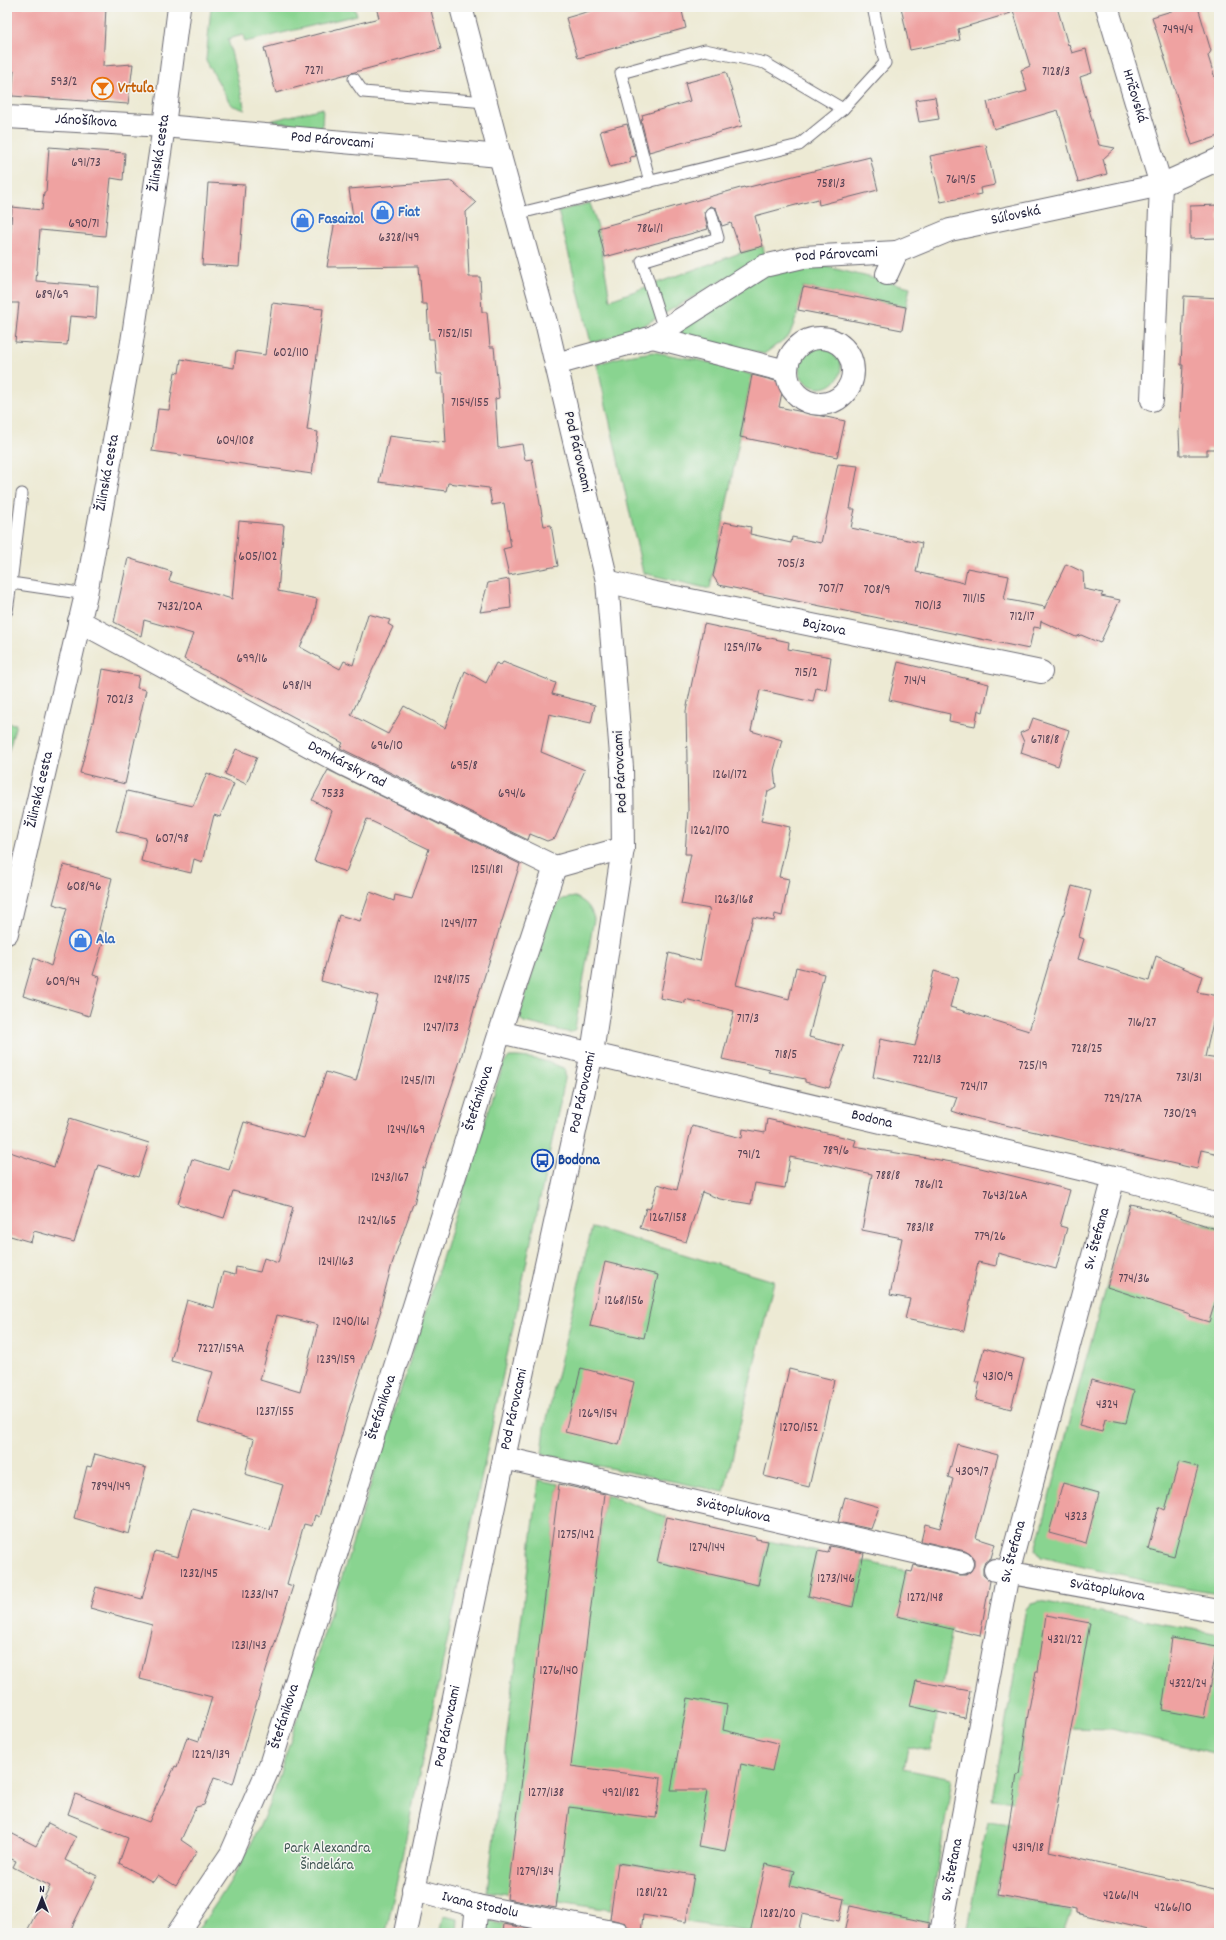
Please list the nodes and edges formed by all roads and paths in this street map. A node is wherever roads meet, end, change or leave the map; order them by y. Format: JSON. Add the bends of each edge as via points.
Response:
{"nodes":[{"id":1,"x":179,"y":7,"type":"edge"},
{"id":2,"x":873,"y":7,"type":"edge"},
{"id":3,"x":1107,"y":7,"type":"edge"},
{"id":4,"x":464,"y":8,"type":"edge"},
{"id":5,"x":354,"y":79,"type":"dead end"},
{"id":6,"x":486,"y":102,"type":"junction"},
{"id":7,"x":843,"y":109,"type":"junction"},
{"id":8,"x":7,"y":117,"type":"edge"},
{"id":9,"x":164,"y":126,"type":"junction"},
{"id":10,"x":500,"y":156,"type":"junction"},
{"id":11,"x":1219,"y":160,"type":"edge"},
{"id":12,"x":650,"y":182,"type":"junction"},
{"id":13,"x":1161,"y":184,"type":"junction"},
{"id":14,"x":711,"y":213,"type":"dead end"},
{"id":15,"x":516,"y":214,"type":"junction"},
{"id":16,"x":897,"y":252,"type":"junction"},
{"id":17,"x":887,"y":274,"type":"dead end"},
{"id":18,"x":659,"y":334,"type":"junction"},
{"id":19,"x":556,"y":364,"type":"junction"},
{"id":20,"x":786,"y":371,"type":"dead end"},
{"id":21,"x":1152,"y":400,"type":"dead end"},
{"id":22,"x":22,"y":494,"type":"dead end"},
{"id":23,"x":607,"y":581,"type":"junction"},
{"id":24,"x":11,"y":583,"type":"junction"},
{"id":25,"x":86,"y":594,"type":"junction"},
{"id":26,"x":7,"y":611,"type":"edge"},
{"id":27,"x":79,"y":621,"type":"junction"},
{"id":28,"x":1041,"y":672,"type":"dead end"},
{"id":29,"x":623,"y":848,"type":"junction"},
{"id":30,"x":555,"y":867,"type":"junction"},
{"id":31,"x":7,"y":932,"type":"edge"},
{"id":32,"x":500,"y":1032,"type":"junction"},
{"id":33,"x":592,"y":1053,"type":"junction"},
{"id":34,"x":1114,"y":1178,"type":"junction"},
{"id":35,"x":1219,"y":1205,"type":"edge"},
{"id":36,"x":504,"y":1458,"type":"junction"},
{"id":37,"x":962,"y":1563,"type":"dead end"},
{"id":38,"x":1001,"y":1571,"type":"junction"},
{"id":39,"x":1219,"y":1611,"type":"edge"},
{"id":40,"x":413,"y":1890,"type":"junction"},
{"id":41,"x":477,"y":1906,"type":"junction"},
{"id":42,"x":178,"y":1933,"type":"edge"},
{"id":43,"x":405,"y":1933,"type":"edge"},
{"id":44,"x":474,"y":1933,"type":"edge"},
{"id":45,"x":618,"y":1933,"type":"edge"},
{"id":46,"x":941,"y":1933,"type":"edge"}],
"edges":[{"from":1,"to":9,"type":"street","name":"Žilinská cesta"},
{"from":2,"to":7,"type":"lane","via":[[885,63]]},
{"from":3,"to":13,"type":"street","name":"Hričovská"},
{"from":4,"to":6,"type":"street","name":"Pod Párovcami"},
{"from":5,"to":6,"type":"lane","via":[[363,92]]},
{"from":6,"to":10,"type":"street","name":"Pod Párovcami"},
{"from":7,"to":12,"type":"lane","via":[[799,145]]},
{"from":7,"to":12,"type":"lane","via":[[765,63],[705,50],[621,73]]},
{"from":8,"to":9,"type":"street","name":"Jánošíkova"},
{"from":9,"to":10,"type":"street","name":"Pod Párovcami"},
{"from":9,"to":25,"type":"street","name":"Žilinská cesta","via":[[132,342]]},
{"from":10,"to":15,"type":"street","name":"Pod Párovcami"},
{"from":11,"to":13,"type":"street","name":"Súľovská"},
{"from":12,"to":15,"type":"lane"},
{"from":13,"to":16,"type":"street","name":"Súľovská","via":[[950,230]]},
{"from":13,"to":21,"type":"street"},
{"from":14,"to":18,"type":"lane","via":[[718,238],[642,261]]},
{"from":15,"to":19,"type":"street","name":"Pod Párovcami"},
{"from":16,"to":17,"type":"street"},
{"from":16,"to":18,"type":"street","name":"Pod Párovcami","via":[[803,257],[764,266]]},
{"from":18,"to":19,"type":"street","name":"Pod Párovcami"},
{"from":18,"to":20,"type":"street","name":"Pod Párovcami"},
{"from":19,"to":23,"type":"street","name":"Pod Párovcami"},
{"from":22,"to":24,"type":"lane"},
{"from":23,"to":28,"type":"street","name":"Bajzova"},
{"from":23,"to":29,"type":"street","name":"Pod Párovcami","via":[[622,768]]},
{"from":24,"to":25,"type":"lane"},
{"from":24,"to":26,"type":"lane"},
{"from":25,"to":27,"type":"street","name":"Žilinská cesta"},
{"from":27,"to":30,"type":"street","name":"Domkársky rad","via":[[343,764]]},
{"from":27,"to":31,"type":"street","name":"Žilinská cesta"},
{"from":29,"to":30,"type":"street"},
{"from":29,"to":33,"type":"street","name":"Pod Párovcami"},
{"from":30,"to":32,"type":"street","name":"Štefánikova"},
{"from":32,"to":33,"type":"street","name":"Bodona"},
{"from":32,"to":42,"type":"street","name":"Štefánikova","via":[[270,1765],[231,1854]]},
{"from":33,"to":34,"type":"street","name":"Bodona"},
{"from":33,"to":36,"type":"street","name":"Pod Párovcami"},
{"from":34,"to":35,"type":"street","name":"Bodona"},
{"from":34,"to":38,"type":"street","name":"Sv. Štefana"},
{"from":36,"to":37,"type":"street","name":"Svätoplukova"},
{"from":36,"to":40,"type":"street","name":"Pod Párovcami"},
{"from":38,"to":39,"type":"street","name":"Svätoplukova"},
{"from":38,"to":46,"type":"street","name":"Sv. Štefana"},
{"from":40,"to":41,"type":"street","name":"Ivana Stodolu"},
{"from":40,"to":43,"type":"street","name":"Pod Párovcami"},
{"from":41,"to":44,"type":"street"},
{"from":41,"to":45,"type":"street","name":"Ivana Stodolu"}]}
